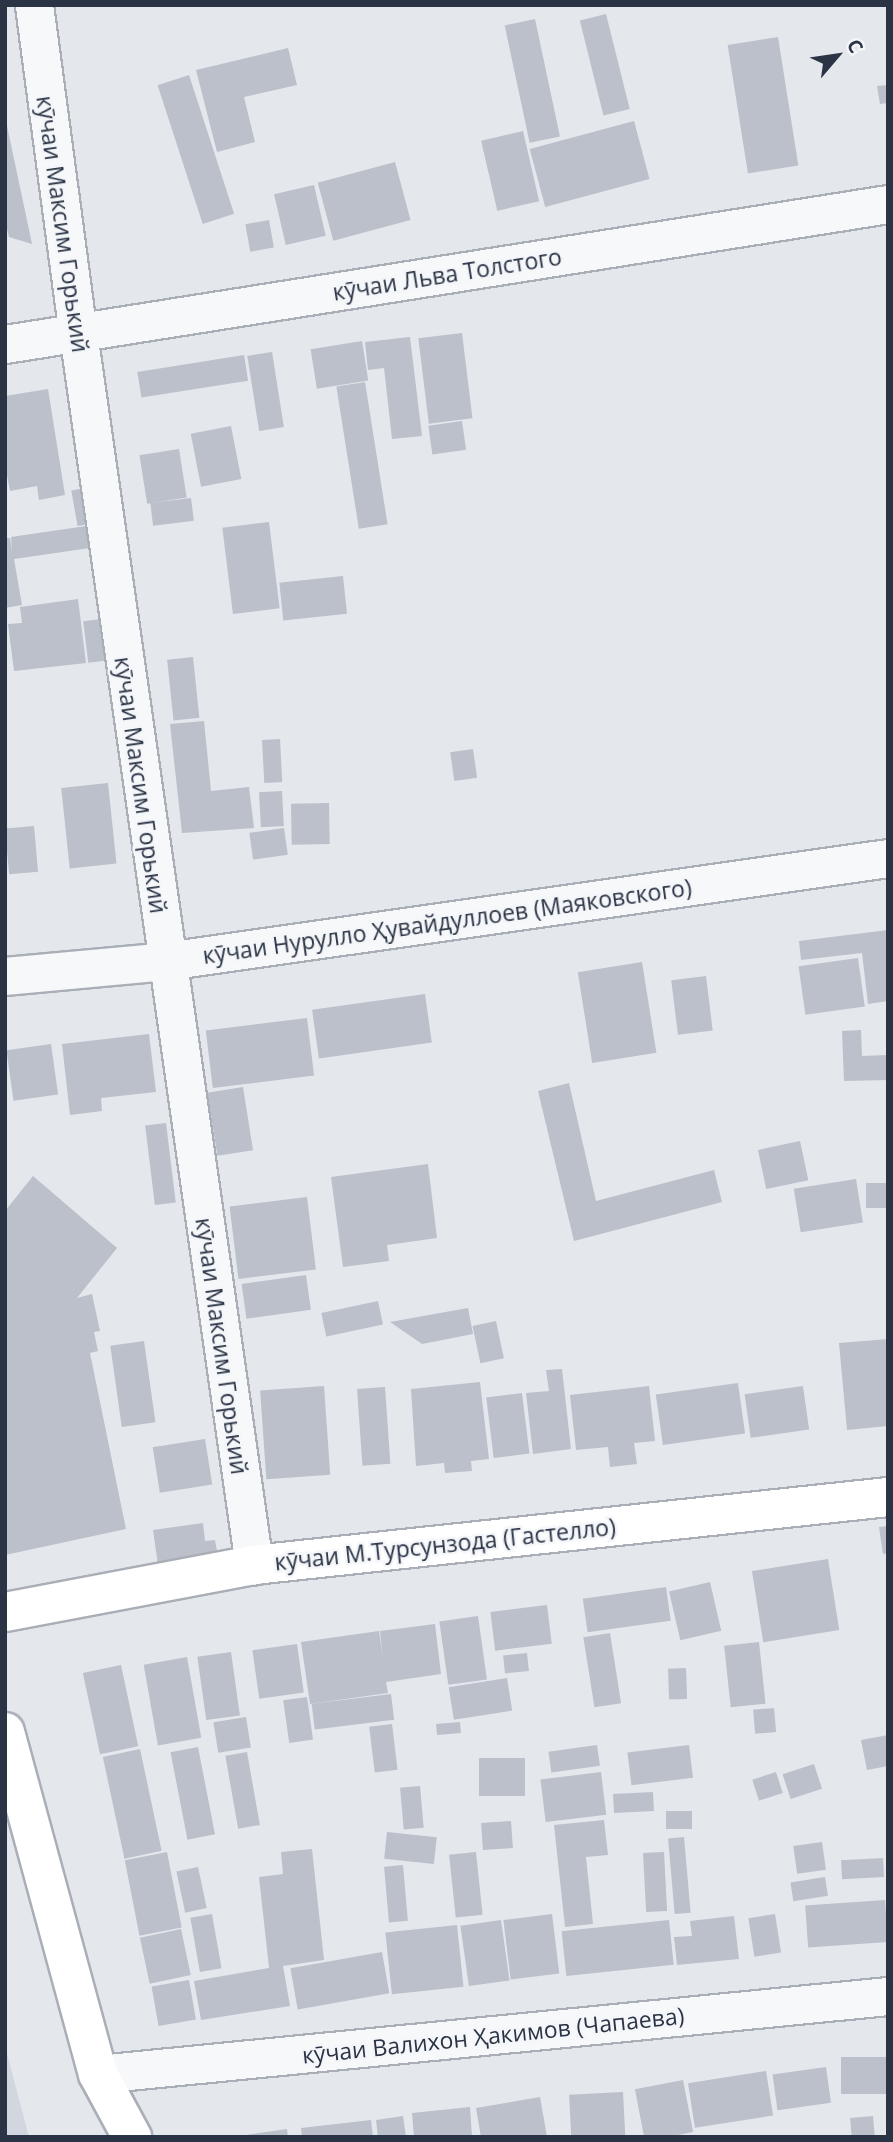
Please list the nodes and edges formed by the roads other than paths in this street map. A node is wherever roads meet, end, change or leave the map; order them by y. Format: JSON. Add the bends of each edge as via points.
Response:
{"nodes":[{"id":1,"x":34,"y":5,"type":"edge"},
{"id":2,"x":888,"y":204,"type":"edge"},
{"id":3,"x":78,"y":333,"type":"junction"},
{"id":4,"x":5,"y":344,"type":"edge"},
{"id":5,"x":888,"y":858,"type":"edge"},
{"id":6,"x":166,"y":961,"type":"junction"},
{"id":7,"x":5,"y":976,"type":"edge"},
{"id":8,"x":888,"y":1497,"type":"edge"},
{"id":9,"x":254,"y":1565,"type":"junction"},
{"id":10,"x":5,"y":1612,"type":"edge"},
{"id":11,"x":5,"y":1732,"type":"edge"},
{"id":12,"x":888,"y":1997,"type":"edge"},
{"id":13,"x":98,"y":2074,"type":"junction"},
{"id":14,"x":132,"y":2137,"type":"edge"}],
"edges":[{"from":1,"to":3,"type":"street","name":"кӯчаи Максим Горький"},
{"from":2,"to":3,"type":"street","name":"кӯчаи Льва Толстого"},
{"from":3,"to":4,"type":"street","name":"кӯчаи Льва Толстого"},
{"from":3,"to":6,"type":"street","name":"кӯчаи Максим Горький"},
{"from":5,"to":6,"type":"street","name":"кӯчаи Нурулло Ҳувайдуллоев (Маяковского)"},
{"from":6,"to":7,"type":"street","name":"кӯчаи Нурулло Ҳувайдуллоев (Маяковского)"},
{"from":6,"to":9,"type":"street","name":"кӯчаи Максим Горький"},
{"from":8,"to":9,"type":"street","name":"кӯчаи М.Турсунзода (Гастелло)"},
{"from":9,"to":10,"type":"street","name":"кӯчаи М.Турсунзода (Гастелло)"},
{"from":11,"to":13,"type":"street"},
{"from":12,"to":13,"type":"street","name":"кӯчаи Валихон Ҳакимов (Чапаева)"},
{"from":13,"to":14,"type":"street"}]}
